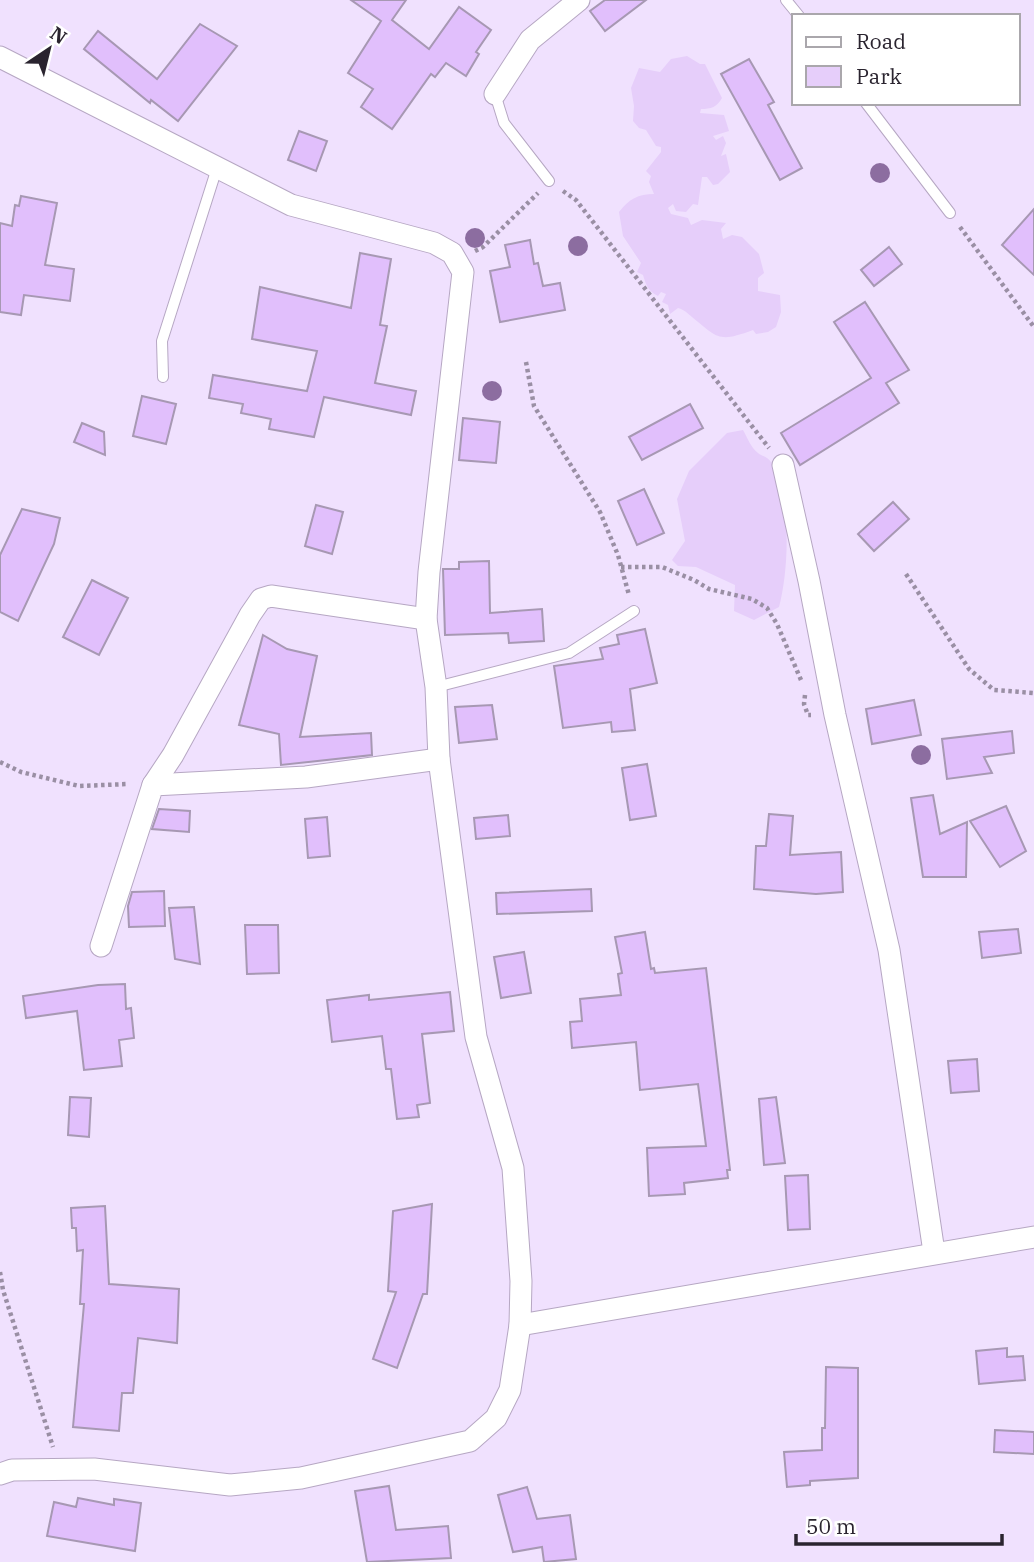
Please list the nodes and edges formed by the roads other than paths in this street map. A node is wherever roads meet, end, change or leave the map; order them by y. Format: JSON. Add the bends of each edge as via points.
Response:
{"nodes":[{"id":1,"x":579,"y":0,"type":"edge"},
{"id":2,"x":786,"y":0,"type":"edge"},
{"id":3,"x":797,"y":14,"type":"edge"},
{"id":4,"x":0,"y":57,"type":"edge"},
{"id":5,"x":495,"y":94,"type":"joint"},
{"id":6,"x":868,"y":105,"type":"edge"},
{"id":7,"x":217,"y":168,"type":"junction"},
{"id":8,"x":549,"y":181,"type":"road end"},
{"id":9,"x":950,"y":213,"type":"road end"},
{"id":10,"x":163,"y":377,"type":"dead end"},
{"id":11,"x":783,"y":466,"type":"road end"},
{"id":12,"x":634,"y":611,"type":"road end"},
{"id":13,"x":426,"y":619,"type":"junction"},
{"id":14,"x":436,"y":687,"type":"junction"},
{"id":15,"x":439,"y":759,"type":"junction"},
{"id":16,"x":153,"y":785,"type":"junction"},
{"id":17,"x":101,"y":946,"type":"dead end"},
{"id":18,"x":1034,"y":1237,"type":"edge"},
{"id":19,"x":934,"y":1252,"type":"junction"},
{"id":20,"x":520,"y":1325,"type":"junction"},
{"id":21,"x":0,"y":1474,"type":"edge"}],
"edges":[{"from":1,"to":5,"type":"street","via":[[530,40]]},
{"from":2,"to":3,"type":"lane"},
{"from":4,"to":7,"type":"street"},
{"from":5,"to":8,"type":"lane","via":[[504,123]]},
{"from":6,"to":9,"type":"lane"},
{"from":7,"to":10,"type":"lane","via":[[162,341]]},
{"from":7,"to":13,"type":"street","via":[[291,205],[434,243],[452,253],[463,272]]},
{"from":11,"to":19,"type":"street","via":[[889,950]]},
{"from":12,"to":14,"type":"lane","via":[[569,653]]},
{"from":13,"to":14,"type":"street"},
{"from":13,"to":16,"type":"street","via":[[271,596],[261,599]]},
{"from":14,"to":15,"type":"street"},
{"from":15,"to":16,"type":"street","via":[[306,777]]},
{"from":15,"to":20,"type":"street","via":[[476,1037],[513,1168]]},
{"from":16,"to":17,"type":"street"},
{"from":18,"to":19,"type":"street"},
{"from":19,"to":20,"type":"street"},
{"from":20,"to":21,"type":"street","via":[[510,1390],[496,1418],[470,1441],[301,1478],[230,1485],[94,1469]]}]}
